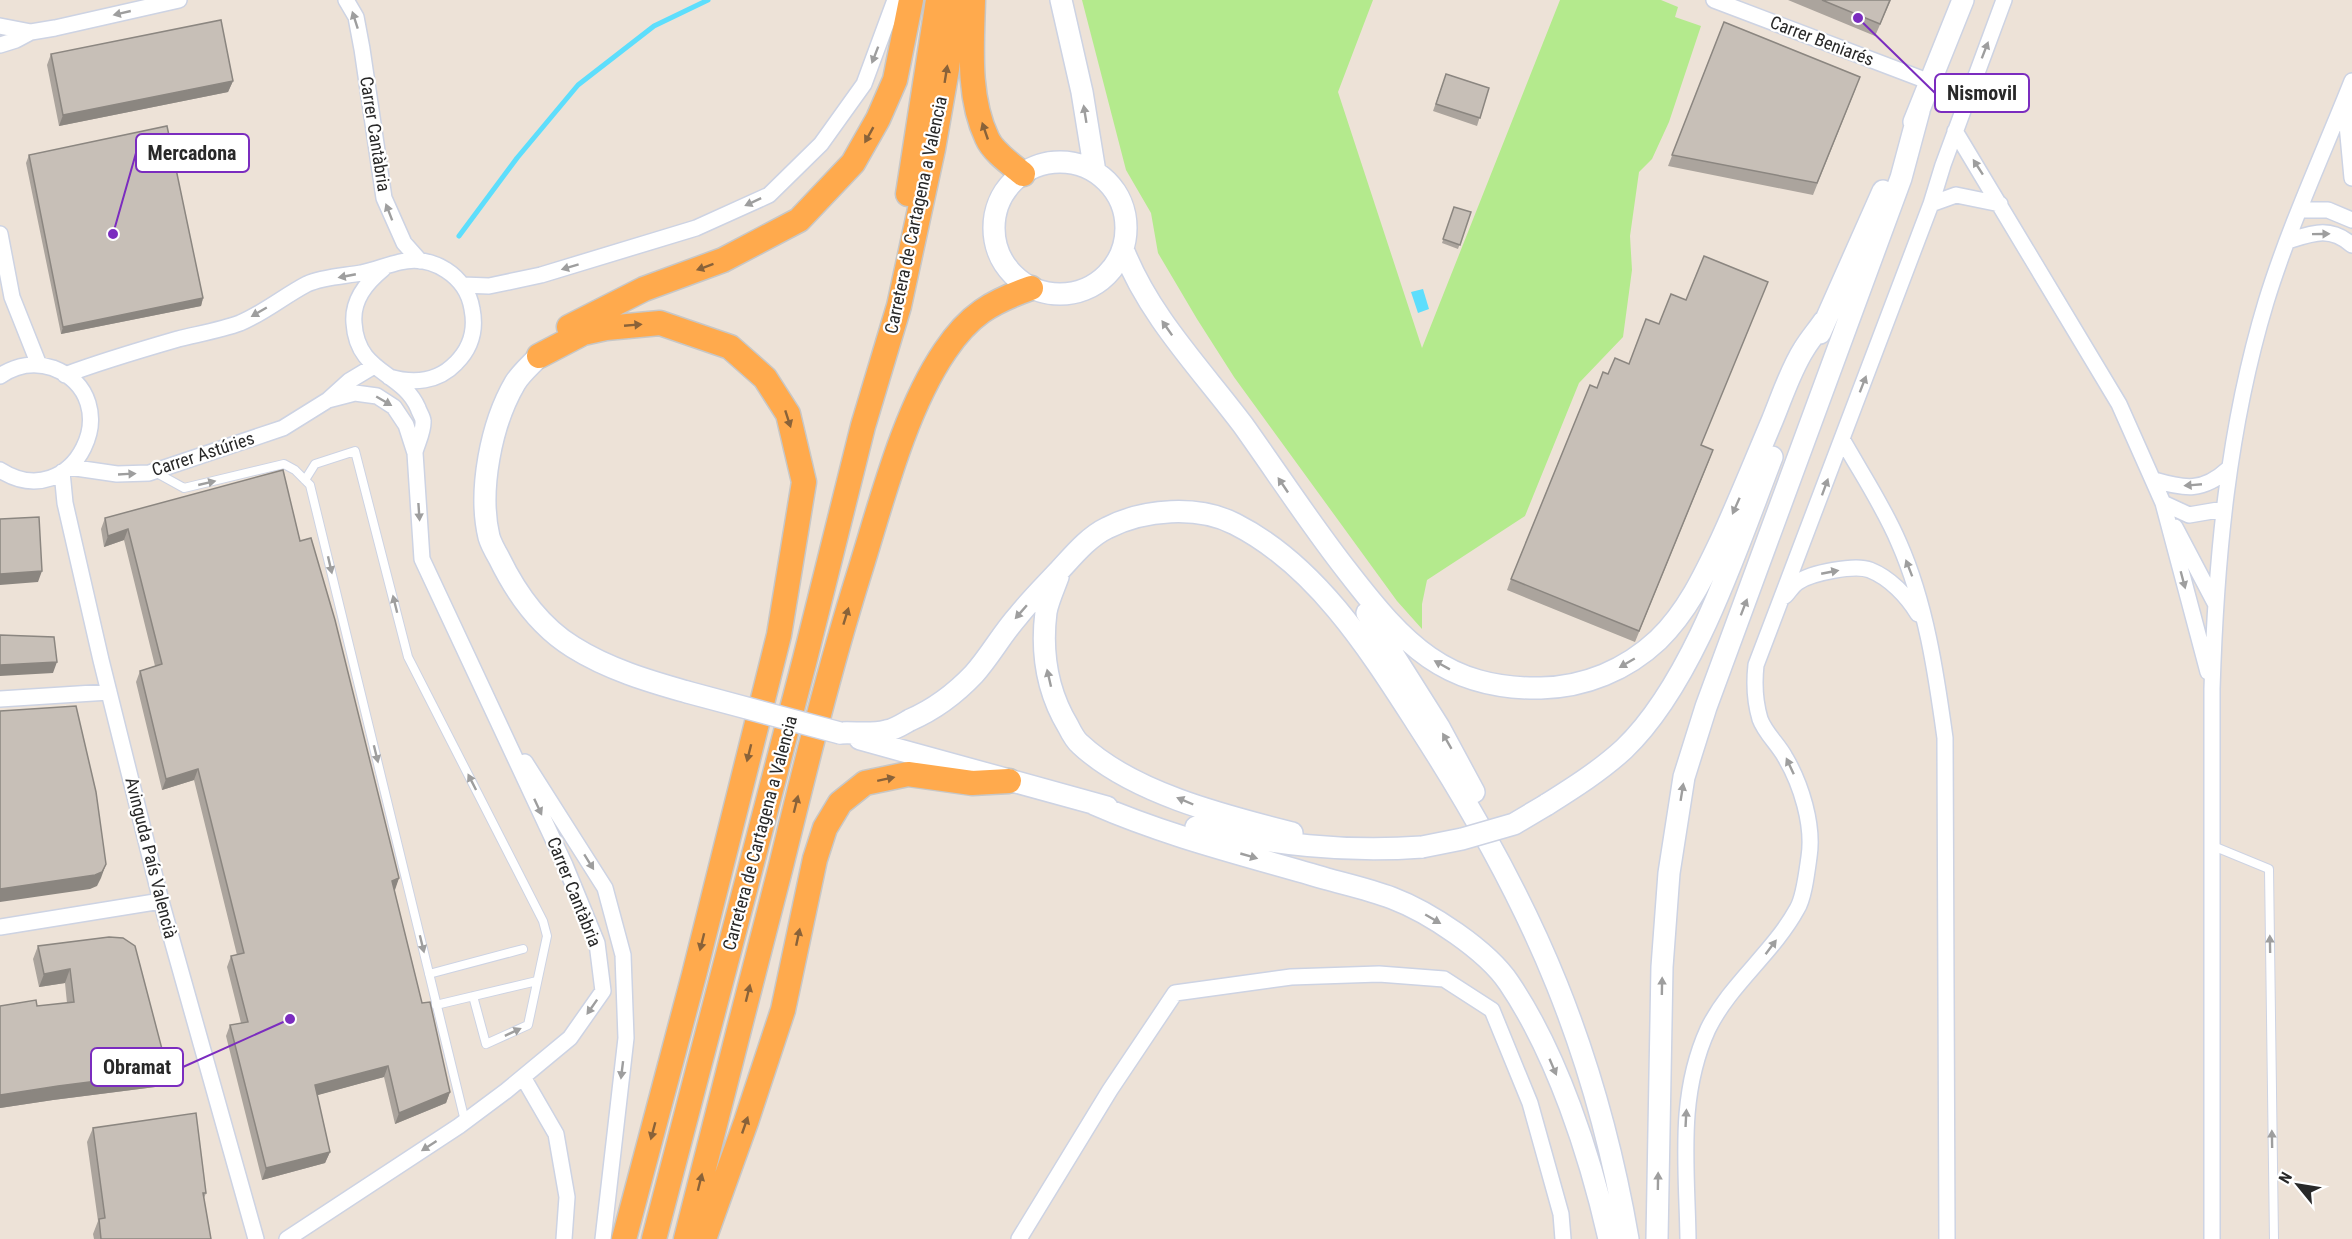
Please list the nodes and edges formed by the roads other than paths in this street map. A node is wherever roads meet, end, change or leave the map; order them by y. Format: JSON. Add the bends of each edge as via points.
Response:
{"nodes":[{"id":1,"x":179,"y":0,"type":"edge"},
{"id":2,"x":346,"y":0,"type":"edge"},
{"id":3,"x":895,"y":0,"type":"edge"},
{"id":4,"x":911,"y":0,"type":"edge"},
{"id":5,"x":938,"y":0,"type":"edge"},
{"id":6,"x":955,"y":0,"type":"edge"},
{"id":7,"x":973,"y":0,"type":"edge"},
{"id":8,"x":1061,"y":0,"type":"edge"},
{"id":9,"x":1714,"y":0,"type":"edge"},
{"id":10,"x":1963,"y":0,"type":"edge"},
{"id":11,"x":2004,"y":0,"type":"edge"},
{"id":12,"x":0,"y":26,"type":"edge"},
{"id":13,"x":31,"y":32,"type":"junction"},
{"id":14,"x":0,"y":45,"type":"edge"},
{"id":15,"x":2352,"y":81,"type":"edge"},
{"id":16,"x":1930,"y":82,"type":"junction"},
{"id":17,"x":2344,"y":100,"type":"junction"},
{"id":18,"x":1919,"y":111,"type":"junction"},
{"id":19,"x":1955,"y":131,"type":"junction"},
{"id":20,"x":1095,"y":172,"type":"junction"},
{"id":21,"x":1023,"y":174,"type":"junction"},
{"id":22,"x":2352,"y":178,"type":"edge"},
{"id":23,"x":1931,"y":204,"type":"junction"},
{"id":24,"x":2000,"y":204,"type":"junction"},
{"id":25,"x":2300,"y":210,"type":"junction"},
{"id":26,"x":2352,"y":220,"type":"edge"},
{"id":27,"x":0,"y":234,"type":"edge"},
{"id":28,"x":2288,"y":241,"type":"junction"},
{"id":29,"x":2352,"y":245,"type":"edge"},
{"id":30,"x":1123,"y":249,"type":"junction"},
{"id":31,"x":420,"y":261,"type":"junction"},
{"id":32,"x":383,"y":269,"type":"junction"},
{"id":33,"x":462,"y":285,"type":"junction"},
{"id":34,"x":1031,"y":288,"type":"junction"},
{"id":35,"x":1824,"y":321,"type":"junction"},
{"id":36,"x":539,"y":356,"type":"junction"},
{"id":37,"x":39,"y":365,"type":"junction"},
{"id":38,"x":374,"y":366,"type":"junction"},
{"id":39,"x":2,"y":373,"type":"edge"},
{"id":40,"x":65,"y":375,"type":"junction"},
{"id":41,"x":389,"y":376,"type":"junction"},
{"id":42,"x":328,"y":400,"type":"junction"},
{"id":43,"x":863,"y":426,"type":"junction"},
{"id":44,"x":1842,"y":439,"type":"junction"},
{"id":45,"x":415,"y":453,"type":"junction"},
{"id":46,"x":2228,"y":468,"type":"junction"},
{"id":47,"x":0,"y":470,"type":"edge"},
{"id":48,"x":66,"y":470,"type":"junction"},
{"id":49,"x":153,"y":471,"type":"junction"},
{"id":50,"x":29,"y":480,"type":"junction"},
{"id":51,"x":305,"y":480,"type":"junction"},
{"id":52,"x":2154,"y":480,"type":"junction"},
{"id":53,"x":0,"y":483,"type":"edge"},
{"id":54,"x":2163,"y":503,"type":"junction"},
{"id":55,"x":2224,"y":508,"type":"junction"},
{"id":56,"x":1316,"y":532,"type":"junction"},
{"id":57,"x":1061,"y":569,"type":"junction"},
{"id":58,"x":1781,"y":600,"type":"junction"},
{"id":59,"x":2215,"y":603,"type":"junction"},
{"id":60,"x":1924,"y":624,"type":"junction"},
{"id":61,"x":2212,"y":689,"type":"junction"},
{"id":62,"x":109,"y":692,"type":"junction"},
{"id":63,"x":0,"y":699,"type":"edge"},
{"id":64,"x":490,"y":706,"type":"junction"},
{"id":65,"x":840,"y":733,"type":"junction"},
{"id":66,"x":1009,"y":781,"type":"junction"},
{"id":67,"x":1094,"y":804,"type":"junction"},
{"id":68,"x":2213,"y":846,"type":"junction"},
{"id":69,"x":1341,"y":848,"type":"junction"},
{"id":70,"x":1494,"y":852,"type":"junction"},
{"id":71,"x":161,"y":901,"type":"junction"},
{"id":72,"x":0,"y":927,"type":"edge"},
{"id":73,"x":523,"y":950,"type":"dead end"},
{"id":74,"x":429,"y":974,"type":"junction"},
{"id":75,"x":537,"y":981,"type":"junction"},
{"id":76,"x":473,"y":996,"type":"junction"},
{"id":77,"x":436,"y":1005,"type":"junction"},
{"id":78,"x":523,"y":1077,"type":"junction"},
{"id":79,"x":465,"y":1122,"type":"junction"},
{"id":80,"x":256,"y":1239,"type":"edge"},
{"id":81,"x":287,"y":1239,"type":"edge"},
{"id":82,"x":564,"y":1239,"type":"edge"},
{"id":83,"x":603,"y":1239,"type":"edge"},
{"id":84,"x":624,"y":1239,"type":"edge"},
{"id":85,"x":654,"y":1239,"type":"edge"},
{"id":86,"x":686,"y":1239,"type":"edge"},
{"id":87,"x":704,"y":1239,"type":"edge"},
{"id":88,"x":1019,"y":1239,"type":"edge"},
{"id":89,"x":1563,"y":1239,"type":"edge"},
{"id":90,"x":1609,"y":1239,"type":"edge"},
{"id":91,"x":1628,"y":1239,"type":"edge"},
{"id":92,"x":1657,"y":1239,"type":"edge"},
{"id":93,"x":1688,"y":1239,"type":"edge"},
{"id":94,"x":1947,"y":1239,"type":"edge"},
{"id":95,"x":2212,"y":1239,"type":"edge"},
{"id":96,"x":2274,"y":1239,"type":"edge"}],
"edges":[{"from":1,"to":13,"type":"street","one_way":true},
{"from":31,"to":2,"type":"street","name":"Carrer Cantàbria","one_way":true,"via":[[404,243],[384,198],[356,16]]},
{"from":3,"to":33,"type":"street","one_way":true,"via":[[864,84],[822,144],[769,195],[696,228],[541,275],[489,286]]},
{"from":4,"to":36,"type":"highway","one_way":true,"via":[[895,80],[878,118],[853,163],[799,220],[723,260],[644,289],[569,327]]},
{"from":5,"to":43,"type":"highway","name":"Carretera de Cartagena a Valencia","via":[[913,164]]},
{"from":43,"to":6,"type":"highway","name":"Carretera de Cartagena a Valencia","one_way":true,"via":[[899,306],[918,222],[947,69]]},
{"from":21,"to":7,"type":"highway","one_way":true,"via":[[987,139],[975,100],[971,54]]},
{"from":20,"to":8,"type":"main road","one_way":true},
{"from":9,"to":16,"type":"street","name":"Carrer Beniarés"},
{"from":10,"to":16,"type":"main road"},
{"from":19,"to":11,"type":"street","one_way":true},
{"from":12,"to":13,"type":"street"},
{"from":13,"to":14,"type":"street"},
{"from":15,"to":17,"type":"street"},
{"from":16,"to":18,"type":"main road"},
{"from":17,"to":22,"type":"street"},
{"from":17,"to":25,"type":"street"},
{"from":18,"to":35,"type":"main road"},
{"from":92,"to":18,"type":"main road","one_way":true,"via":[[1662,967],[1669,873],[1684,777],[1706,707],[1901,178]]},
{"from":19,"to":23,"type":"street"},
{"from":24,"to":19,"type":"street","one_way":true},
{"from":20,"to":21,"type":"main road","via":[[1059,162],[1042,164]]},
{"from":20,"to":30,"type":"main road","via":[[1112,186],[1122,205],[1126,227]]},
{"from":21,"to":34,"type":"main road","via":[[1003,194],[994,232],[1007,268]]},
{"from":23,"to":24,"type":"street","via":[[1956,195]]},
{"from":44,"to":23,"type":"street","one_way":true},
{"from":24,"to":52,"type":"street","via":[[2119,404]]},
{"from":25,"to":26,"type":"street","via":[[2328,210]]},
{"from":25,"to":28,"type":"street"},
{"from":27,"to":37,"type":"street","via":[[12,297]]},
{"from":28,"to":29,"type":"street","one_way":true,"via":[[2319,232],[2341,235]]},
{"from":28,"to":46,"type":"street","via":[[2266,301],[2246,376]]},
{"from":30,"to":34,"type":"main road","via":[[1109,273],[1086,289],[1059,295]]},
{"from":56,"to":30,"type":"main road","one_way":true,"via":[[1243,426],[1142,292]]},
{"from":31,"to":32,"type":"street","via":[[401,262]]},
{"from":31,"to":33,"type":"street","via":[[436,264]]},
{"from":32,"to":38,"type":"street","via":[[358,297],[354,315],[358,343]]},
{"from":32,"to":40,"type":"street","one_way":true,"via":[[310,283],[240,322],[113,357]]},
{"from":33,"to":41,"type":"street","via":[[471,301],[474,320],[472,339],[463,356],[433,378],[415,381]]},
{"from":86,"to":34,"type":"highway","one_way":true,"via":[[834,654],[894,462],[945,350],[967,323],[988,306]]},
{"from":35,"to":56,"type":"main road","one_way":true,"via":[[1791,374],[1702,582],[1658,640],[1631,662],[1596,679],[1566,688],[1502,687],[1472,680],[1437,663],[1408,643],[1383,618]]},
{"from":35,"to":69,"type":"main road","bridge":true,"via":[[1720,590],[1670,690],[1625,748],[1595,774],[1514,824],[1422,847]]},
{"from":36,"to":65,"type":"main road","bridge":true,"via":[[516,382],[501,413],[484,493],[489,538],[510,581],[537,618],[572,646],[646,680]]},
{"from":36,"to":84,"type":"highway","one_way":true,"via":[[583,333],[660,323],[730,347],[765,378],[788,414],[804,482],[778,635]]},
{"from":37,"to":39,"type":"street"},
{"from":37,"to":40,"type":"street"},
{"from":38,"to":41,"type":"street"},
{"from":38,"to":42,"type":"street"},
{"from":40,"to":48,"type":"street","via":[[83,394],[91,421],[85,448]]},
{"from":41,"to":45,"type":"street","via":[[414,398],[423,421]]},
{"from":42,"to":45,"type":"street","one_way":true,"via":[[355,393],[377,396],[394,407],[406,425]]},
{"from":42,"to":49,"type":"street","name":"Carrer Astúries","via":[[283,428]]},
{"from":43,"to":85,"type":"highway","name":"Carretera de Cartagena a Valencia"},
{"from":58,"to":44,"type":"street","one_way":true},
{"from":60,"to":44,"type":"street","one_way":true,"via":[[1899,542]]},
{"from":45,"to":64,"type":"street","name":"Carrer Cantàbria","one_way":true,"via":[[422,559]]},
{"from":46,"to":52,"type":"street","one_way":true,"via":[[2214,482],[2192,487]]},
{"from":46,"to":55,"type":"street"},
{"from":47,"to":50,"type":"street"},
{"from":48,"to":49,"type":"street","name":"Carrer Astúries","one_way":true,"via":[[117,474]]},
{"from":48,"to":50,"type":"street"},
{"from":48,"to":62,"type":"street","name":"Avinguda País Valencià","via":[[65,503]]},
{"from":49,"to":51,"type":"lane","one_way":true,"via":[[184,488],[284,464]]},
{"from":50,"to":53,"type":"street"},
{"from":51,"to":74,"type":"lane","one_way":true,"via":[[310,485]]},
{"from":75,"to":51,"type":"lane","one_way":true,"via":[[547,936],[543,921],[408,657],[356,451],[315,464]]},
{"from":52,"to":54,"type":"street"},
{"from":54,"to":55,"type":"street","via":[[2189,515]]},
{"from":54,"to":59,"type":"street"},
{"from":54,"to":61,"type":"street","one_way":true},
{"from":55,"to":59,"type":"street"},
{"from":70,"to":56,"type":"main road","one_way":true,"via":[[1468,778]]},
{"from":57,"to":65,"type":"main road","one_way":true,"via":[[1018,616],[974,674],[930,712],[886,731]]},
{"from":69,"to":57,"type":"main road","one_way":true,"via":[[1201,808],[1121,774],[1079,744],[1055,704],[1044,659],[1047,610]]},
{"from":57,"to":70,"type":"main road","via":[[1105,528],[1168,512],[1205,514],[1234,523],[1270,546],[1306,577],[1386,675]]},
{"from":58,"to":60,"type":"street","one_way":true,"via":[[1798,582],[1826,572],[1869,569],[1910,600]]},
{"from":93,"to":58,"type":"street","one_way":true,"via":[[1685,1114],[1693,1070],[1709,1028],[1727,999],[1769,951],[1799,908],[1810,853],[1806,804],[1786,757],[1761,721],[1754,682],[1756,666]]},
{"from":59,"to":61,"type":"street"},
{"from":60,"to":94,"type":"street","via":[[1945,738]]},
{"from":61,"to":68,"type":"street"},
{"from":62,"to":63,"type":"street"},
{"from":62,"to":71,"type":"street","name":"Avinguda País Valencià"},
{"from":64,"to":78,"type":"street","name":"Carrer Cantàbria","one_way":true,"via":[[565,865],[597,944],[603,991],[570,1038]]},
{"from":64,"to":83,"type":"street","one_way":true,"via":[[605,888],[623,956],[626,1038]]},
{"from":65,"to":66,"type":"main road"},
{"from":66,"to":67,"type":"main road"},
{"from":87,"to":66,"type":"highway","one_way":true,"via":[[783,1010],[815,859],[825,828],[840,803],[865,783],[908,774],[972,783]]},
{"from":67,"to":69,"type":"main road","via":[[1248,838]]},
{"from":67,"to":90,"type":"main road","one_way":true,"via":[[1130,820],[1394,898],[1470,943],[1508,981],[1544,1046],[1598,1189]]},
{"from":68,"to":95,"type":"street"},
{"from":96,"to":68,"type":"lane","one_way":true,"via":[[2269,869]]},
{"from":70,"to":91,"type":"main road","via":[[1556,983],[1590,1075],[1616,1172]]},
{"from":71,"to":72,"type":"street"},
{"from":71,"to":80,"type":"street","name":"Avinguda País Valencià"},
{"from":73,"to":74,"type":"lane"},
{"from":74,"to":77,"type":"lane"},
{"from":75,"to":76,"type":"lane"},
{"from":76,"to":75,"type":"lane","one_way":true,"via":[[486,1044],[528,1025]]},
{"from":76,"to":77,"type":"lane"},
{"from":77,"to":79,"type":"lane"},
{"from":78,"to":79,"type":"street","name":"Carrer Cantàbria"},
{"from":78,"to":82,"type":"street","via":[[556,1134],[567,1197]]},
{"from":79,"to":81,"type":"street","name":"Carrer Cantàbria","one_way":true},
{"from":88,"to":89,"type":"street","via":[[1174,993],[1291,977],[1379,974],[1444,979],[1492,1010],[1530,1103],[1561,1214]]}]}
